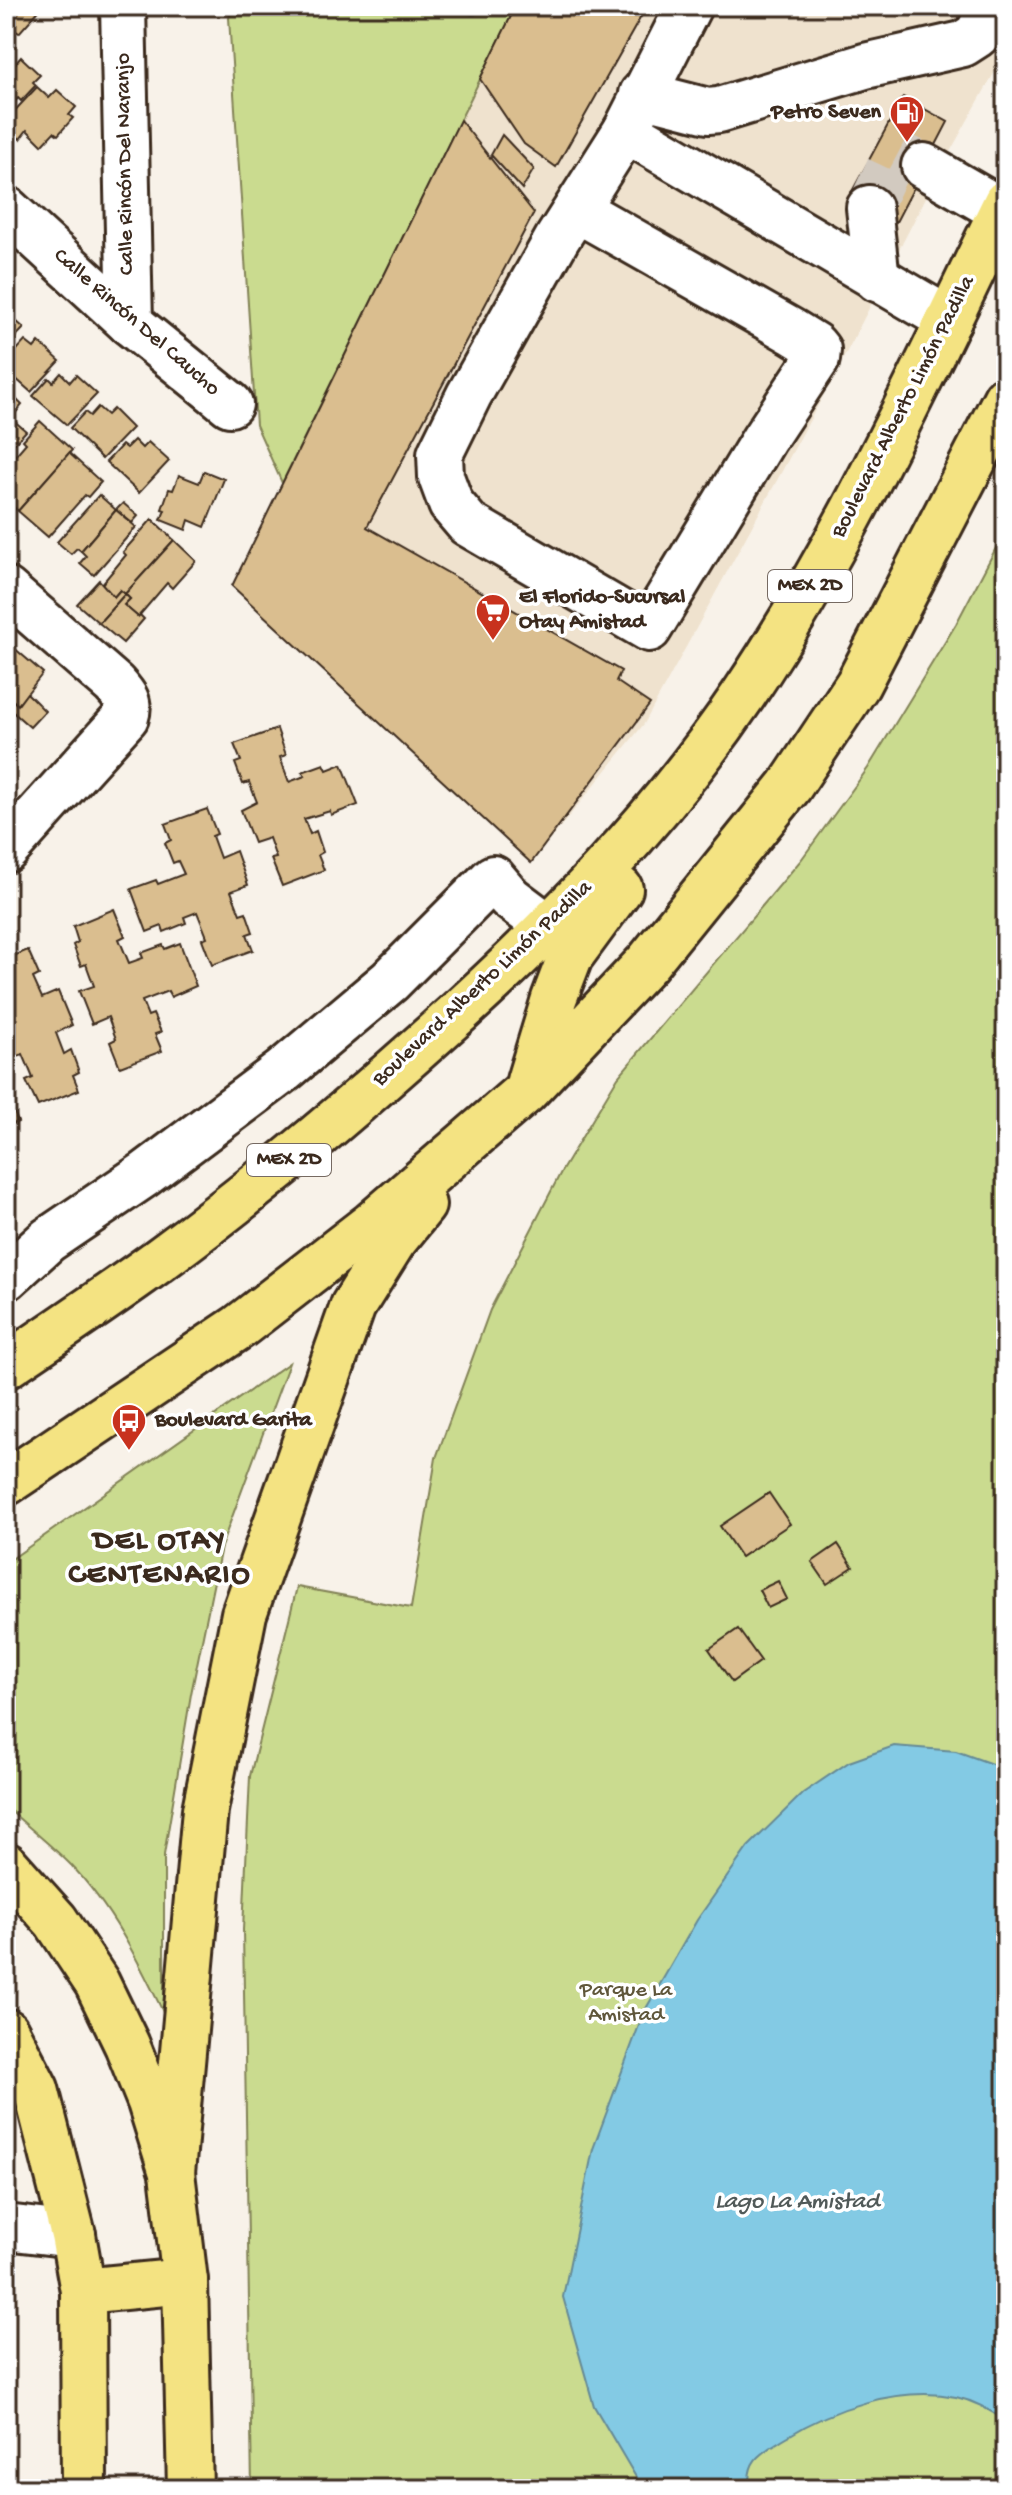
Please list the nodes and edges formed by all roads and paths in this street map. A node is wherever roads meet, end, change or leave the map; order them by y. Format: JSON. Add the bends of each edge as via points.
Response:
{"nodes":[{"id":1,"x":123,"y":6,"type":"edge"},
{"id":2,"x":689,"y":6,"type":"edge"},
{"id":3,"x":989,"y":11,"type":"edge"},
{"id":4,"x":634,"y":112,"type":"junction"},
{"id":5,"x":924,"y":166,"type":"tunnel mouth"},
{"id":6,"x":869,"y":208,"type":"tunnel mouth"},
{"id":7,"x":6,"y":209,"type":"edge"},
{"id":8,"x":576,"y":209,"type":"junction"},
{"id":9,"x":1005,"y":209,"type":"edge"},
{"id":10,"x":877,"y":279,"type":"junction"},
{"id":11,"x":949,"y":320,"type":"junction"},
{"id":12,"x":130,"y":323,"type":"junction"},
{"id":13,"x":1006,"y":398,"type":"edge"},
{"id":14,"x":230,"y":404,"type":"dead end"},
{"id":15,"x":6,"y":590,"type":"edge"},
{"id":16,"x":793,"y":614,"type":"junction"},
{"id":17,"x":6,"y":850,"type":"edge"},
{"id":18,"x":550,"y":928,"type":"junction"},
{"id":19,"x":526,"y":1091,"type":"junction"},
{"id":20,"x":490,"y":1125,"type":"junction"},
{"id":21,"x":6,"y":1278,"type":"edge"},
{"id":22,"x":6,"y":1366,"type":"edge"},
{"id":23,"x":6,"y":1483,"type":"edge"},
{"id":24,"x":6,"y":1865,"type":"edge"},
{"id":25,"x":6,"y":2031,"type":"edge"},
{"id":26,"x":172,"y":2173,"type":"junction"},
{"id":27,"x":6,"y":2227,"type":"edge"},
{"id":28,"x":73,"y":2235,"type":"junction"},
{"id":29,"x":185,"y":2281,"type":"junction"},
{"id":30,"x":83,"y":2291,"type":"junction"},
{"id":31,"x":84,"y":2489,"type":"edge"},
{"id":32,"x":190,"y":2489,"type":"edge"}],
"edges":[{"from":1,"to":12,"type":"street","name":"Calle Rincón Del Naranjo"},
{"from":2,"to":4,"type":"street"},
{"from":3,"to":4,"type":"street","via":[[977,35],[963,44],[865,66],[719,110]]},
{"from":4,"to":8,"type":"street"},
{"from":4,"to":10,"type":"street"},
{"from":5,"to":9,"type":"street"},
{"from":6,"to":10,"type":"street"},
{"from":7,"to":12,"type":"street","name":"Calle Rincón Del Caucho"},
{"from":8,"to":8,"type":"street","via":[[469,395],[440,454],[441,477],[451,504],[468,524],[649,629],[818,350]]},
{"from":9,"to":11,"type":"highway","name":"Boulevard Alberto Limón Padilla","number":"MEX 2D"},
{"from":10,"to":11,"type":"street"},
{"from":11,"to":16,"type":"highway","name":"Boulevard Alberto Limón Padilla","number":"MEX 2D","via":[[886,450]]},
{"from":12,"to":14,"type":"street","name":"Calle Rincón Del Caucho"},
{"from":13,"to":19,"type":"highway","via":[[858,684],[790,786],[647,963]]},
{"from":15,"to":17,"type":"street","via":[[114,684],[129,707],[126,717]]},
{"from":16,"to":18,"type":"highway","name":"Boulevard Alberto Limón Padilla","number":"MEX 2D","via":[[744,693],[650,818]]},
{"from":16,"to":19,"type":"highway","via":[[763,687],[707,779],[570,957]]},
{"from":18,"to":21,"type":"street","via":[[493,878],[390,981],[283,1071],[48,1240]]},
{"from":18,"to":22,"type":"highway","name":"Boulevard Alberto Limón Padilla","number":"MEX 2D","via":[[288,1161],[161,1259]]},
{"from":19,"to":20,"type":"highway"},
{"from":20,"to":23,"type":"highway","via":[[239,1327]]},
{"from":20,"to":26,"type":"highway","via":[[393,1242],[353,1306],[244,1614],[205,1810]]},
{"from":24,"to":26,"type":"highway","via":[[56,1921],[97,1983],[150,2102]]},
{"from":25,"to":28,"type":"highway","via":[[36,2089]]},
{"from":26,"to":29,"type":"highway"},
{"from":27,"to":28,"type":"street"},
{"from":28,"to":30,"type":"highway"},
{"from":29,"to":30,"type":"highway"},
{"from":29,"to":32,"type":"highway"},
{"from":30,"to":31,"type":"highway"}]}
